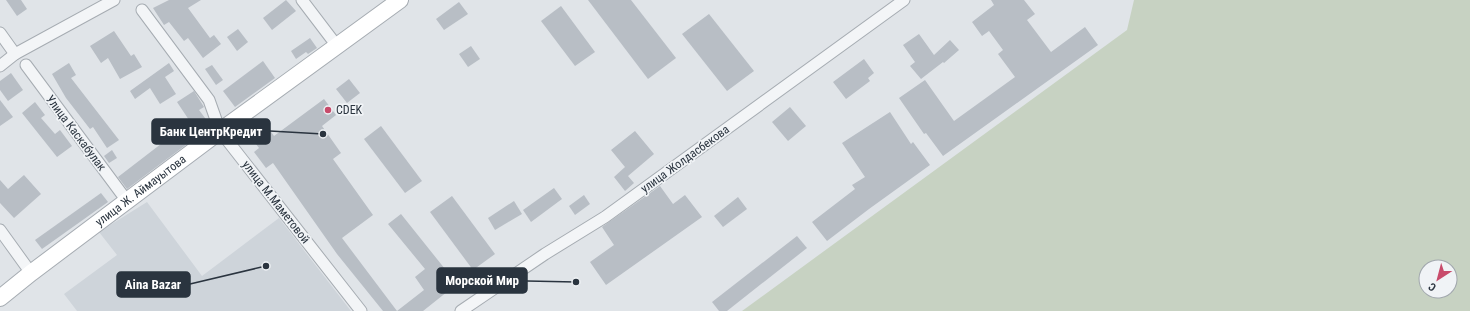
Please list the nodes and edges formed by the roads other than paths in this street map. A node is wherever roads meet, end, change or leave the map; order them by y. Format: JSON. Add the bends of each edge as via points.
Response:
{"nodes":[{"id":1,"x":114,"y":0,"type":"edge"},
{"id":2,"x":302,"y":0,"type":"edge"},
{"id":3,"x":400,"y":0,"type":"edge"},
{"id":4,"x":904,"y":0,"type":"edge"},
{"id":5,"x":142,"y":10,"type":"dead end"},
{"id":6,"x":0,"y":33,"type":"edge"},
{"id":7,"x":337,"y":46,"type":"junction"},
{"id":8,"x":15,"y":54,"type":"junction"},
{"id":9,"x":26,"y":64,"type":"dead end"},
{"id":10,"x":0,"y":66,"type":"edge"},
{"id":11,"x":220,"y":131,"type":"junction"},
{"id":12,"x":127,"y":201,"type":"junction"},
{"id":13,"x":0,"y":230,"type":"edge"},
{"id":14,"x":31,"y":273,"type":"junction"},
{"id":15,"x":0,"y":298,"type":"edge"},
{"id":16,"x":361,"y":311,"type":"edge"},
{"id":17,"x":461,"y":311,"type":"edge"}],
"edges":[{"from":1,"to":8,"type":"street"},
{"from":2,"to":7,"type":"street"},
{"from":3,"to":7,"type":"street","name":"улица Ж. Аймауытова"},
{"from":4,"to":17,"type":"street","name":"улица Жолдасбекова","via":[[605,217]]},
{"from":5,"to":11,"type":"street","name":"улица М.Маметовой","via":[[209,100]]},
{"from":6,"to":8,"type":"street"},
{"from":7,"to":11,"type":"street","name":"улица Ж. Аймауытова"},
{"from":8,"to":10,"type":"street"},
{"from":9,"to":12,"type":"street","name":"Улица Каскабулак"},
{"from":11,"to":12,"type":"street","name":"улица Ж. Аймауытова"},
{"from":11,"to":16,"type":"street","name":"улица М.Маметовой"},
{"from":12,"to":14,"type":"street","name":"улица Ж. Аймауытова"},
{"from":13,"to":14,"type":"street"},
{"from":14,"to":15,"type":"street","name":"улица Ж. Аймауытова"}]}
